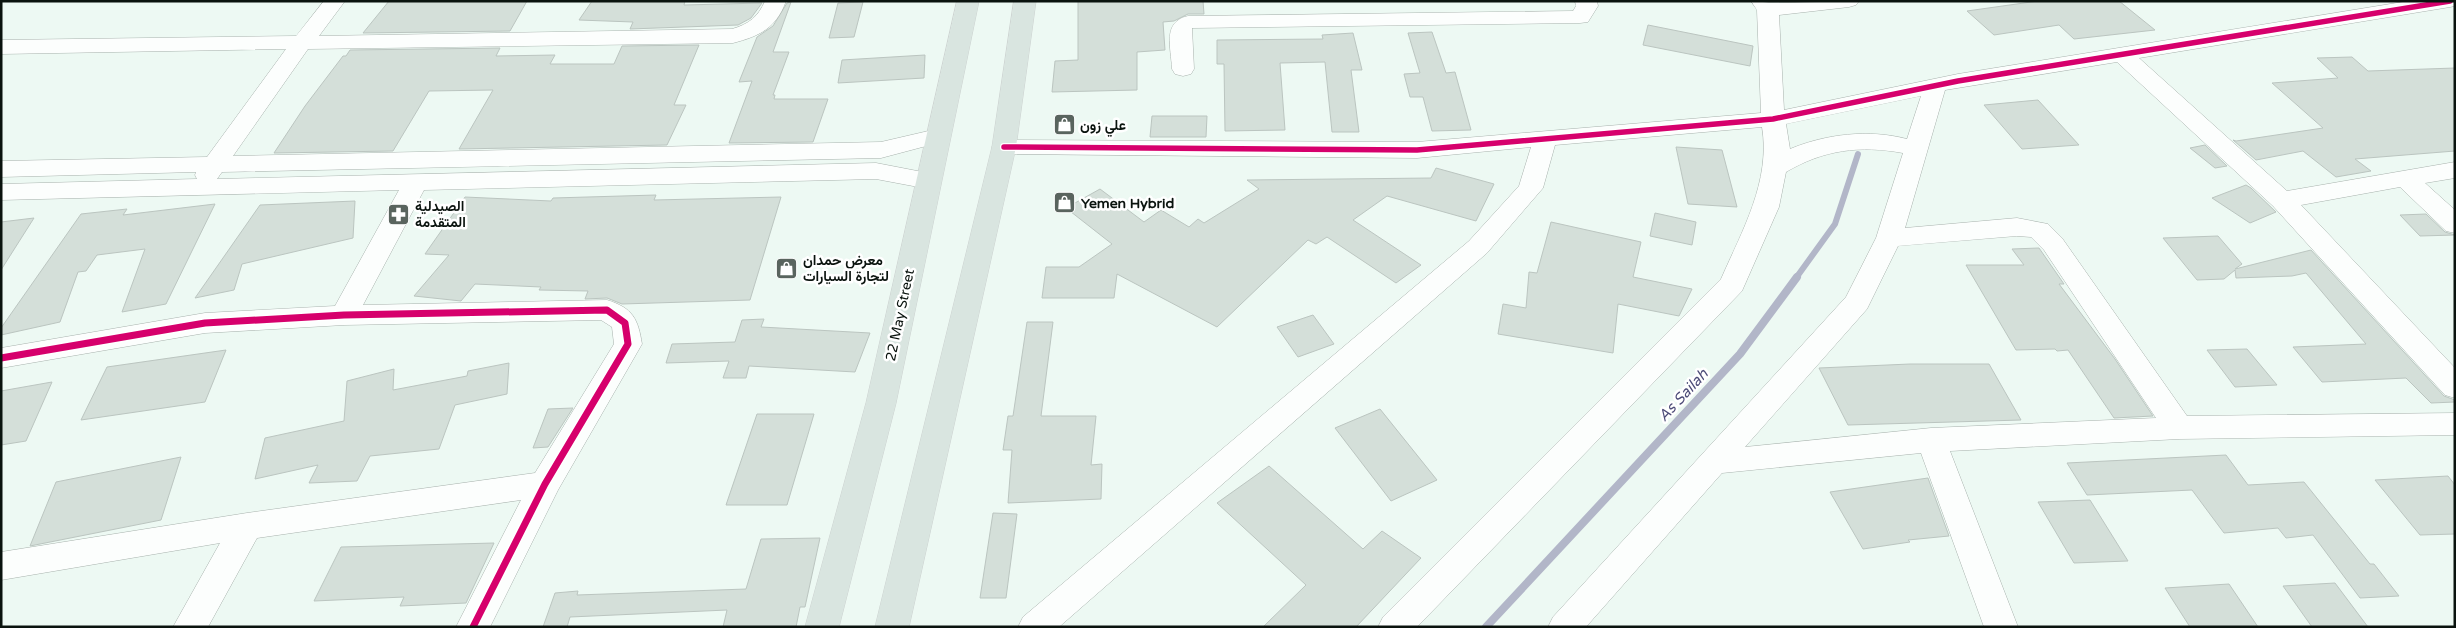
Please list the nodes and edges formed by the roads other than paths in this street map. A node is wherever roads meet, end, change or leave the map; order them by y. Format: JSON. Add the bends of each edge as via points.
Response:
{"nodes":[{"id":1,"x":335,"y":1,"type":"edge"},
{"id":2,"x":776,"y":1,"type":"edge"},
{"id":3,"x":968,"y":1,"type":"edge"},
{"id":4,"x":1025,"y":1,"type":"edge"},
{"id":5,"x":1586,"y":1,"type":"edge"},
{"id":6,"x":1848,"y":1,"type":"edge"},
{"id":7,"x":2450,"y":1,"type":"edge"},
{"id":8,"x":2388,"y":5,"type":"edge"},
{"id":9,"x":1764,"y":6,"type":"edge"},
{"id":10,"x":1394,"y":10,"type":"edge"},
{"id":11,"x":1214,"y":11,"type":"edge"},
{"id":12,"x":303,"y":42,"type":"junction"},
{"id":13,"x":1,"y":47,"type":"edge"},
{"id":14,"x":2122,"y":55,"type":"junction"},
{"id":15,"x":1183,"y":69,"type":"dead end"},
{"id":16,"x":1936,"y":86,"type":"junction"},
{"id":17,"x":1773,"y":119,"type":"junction"},
{"id":18,"x":937,"y":136,"type":"junction"},
{"id":19,"x":1545,"y":140,"type":"junction"},
{"id":20,"x":1004,"y":147,"type":"junction"},
{"id":21,"x":1916,"y":148,"type":"junction"},
{"id":22,"x":877,"y":160,"type":"junction"},
{"id":23,"x":214,"y":165,"type":"junction"},
{"id":24,"x":1774,"y":168,"type":"junction"},
{"id":25,"x":1,"y":169,"type":"edge"},
{"id":26,"x":2455,"y":170,"type":"edge"},
{"id":27,"x":2406,"y":179,"type":"junction"},
{"id":28,"x":929,"y":181,"type":"junction"},
{"id":29,"x":414,"y":183,"type":"junction"},
{"id":30,"x":197,"y":187,"type":"junction"},
{"id":31,"x":1,"y":192,"type":"edge"},
{"id":32,"x":2282,"y":200,"type":"junction"},
{"id":33,"x":2455,"y":225,"type":"edge"},
{"id":34,"x":1888,"y":238,"type":"junction"},
{"id":35,"x":344,"y":315,"type":"junction"},
{"id":36,"x":1,"y":358,"type":"edge"},
{"id":37,"x":2455,"y":387,"type":"edge"},
{"id":38,"x":2455,"y":424,"type":"edge"},
{"id":39,"x":2179,"y":428,"type":"junction"},
{"id":40,"x":1931,"y":440,"type":"junction"},
{"id":41,"x":1714,"y":462,"type":"junction"},
{"id":42,"x":545,"y":484,"type":"junction"},
{"id":43,"x":247,"y":526,"type":"junction"},
{"id":44,"x":1,"y":566,"type":"edge"},
{"id":45,"x":190,"y":627,"type":"edge"},
{"id":46,"x":473,"y":627,"type":"edge"},
{"id":47,"x":822,"y":627,"type":"edge"},
{"id":48,"x":892,"y":627,"type":"edge"},
{"id":49,"x":1035,"y":627,"type":"edge"},
{"id":50,"x":1396,"y":627,"type":"edge"},
{"id":51,"x":1565,"y":627,"type":"edge"},
{"id":52,"x":2001,"y":627,"type":"edge"}],
"edges":[{"from":1,"to":12,"type":"street"},
{"from":2,"to":12,"type":"street","via":[[772,14],[756,30],[733,36]]},
{"from":3,"to":18,"type":"main road","name":"22 May Street"},
{"from":4,"to":20,"type":"main road"},
{"from":5,"to":10,"type":"street","via":[[1587,6],[1580,17]]},
{"from":6,"to":9,"type":"street"},
{"from":7,"to":8,"type":"street"},
{"from":8,"to":14,"type":"street"},
{"from":9,"to":17,"type":"street"},
{"from":10,"to":11,"type":"street"},
{"from":11,"to":15,"type":"street","via":[[1181,27]]},
{"from":12,"to":13,"type":"street"},
{"from":12,"to":23,"type":"street"},
{"from":14,"to":16,"type":"street"},
{"from":14,"to":32,"type":"street"},
{"from":16,"to":17,"type":"street"},
{"from":16,"to":21,"type":"street"},
{"from":17,"to":19,"type":"street"},
{"from":17,"to":24,"type":"street","via":[[1778,149]]},
{"from":18,"to":22,"type":"street"},
{"from":18,"to":28,"type":"main road","name":"22 May Street"},
{"from":19,"to":20,"type":"street","via":[[1417,150]]},
{"from":19,"to":49,"type":"street","via":[[1531,188],[1478,247]]},
{"from":20,"to":48,"type":"main road"},
{"from":21,"to":24,"type":"street","via":[[1900,144],[1830,144]]},
{"from":21,"to":34,"type":"street"},
{"from":22,"to":23,"type":"street"},
{"from":22,"to":28,"type":"street"},
{"from":22,"to":29,"type":"street"},
{"from":23,"to":25,"type":"street"},
{"from":23,"to":30,"type":"street"},
{"from":24,"to":50,"type":"street","via":[[1766,207],[1732,284]]},
{"from":26,"to":27,"type":"street"},
{"from":27,"to":32,"type":"street"},
{"from":27,"to":33,"type":"street"},
{"from":28,"to":47,"type":"main road","name":"22 May Street","via":[[881,403]]},
{"from":29,"to":30,"type":"street"},
{"from":29,"to":35,"type":"street"},
{"from":30,"to":31,"type":"street"},
{"from":32,"to":37,"type":"street"},
{"from":34,"to":39,"type":"street","via":[[2017,227],[2039,230],[2053,244]]},
{"from":34,"to":41,"type":"street","via":[[1857,302]]},
{"from":35,"to":36,"type":"street","via":[[205,323]]},
{"from":35,"to":42,"type":"street","via":[[607,310],[625,323],[628,344]]},
{"from":38,"to":39,"type":"street"},
{"from":39,"to":40,"type":"street"},
{"from":40,"to":41,"type":"street"},
{"from":40,"to":52,"type":"street"},
{"from":41,"to":51,"type":"street"},
{"from":42,"to":43,"type":"street"},
{"from":42,"to":46,"type":"street"},
{"from":43,"to":44,"type":"street"},
{"from":43,"to":45,"type":"street"}]}
